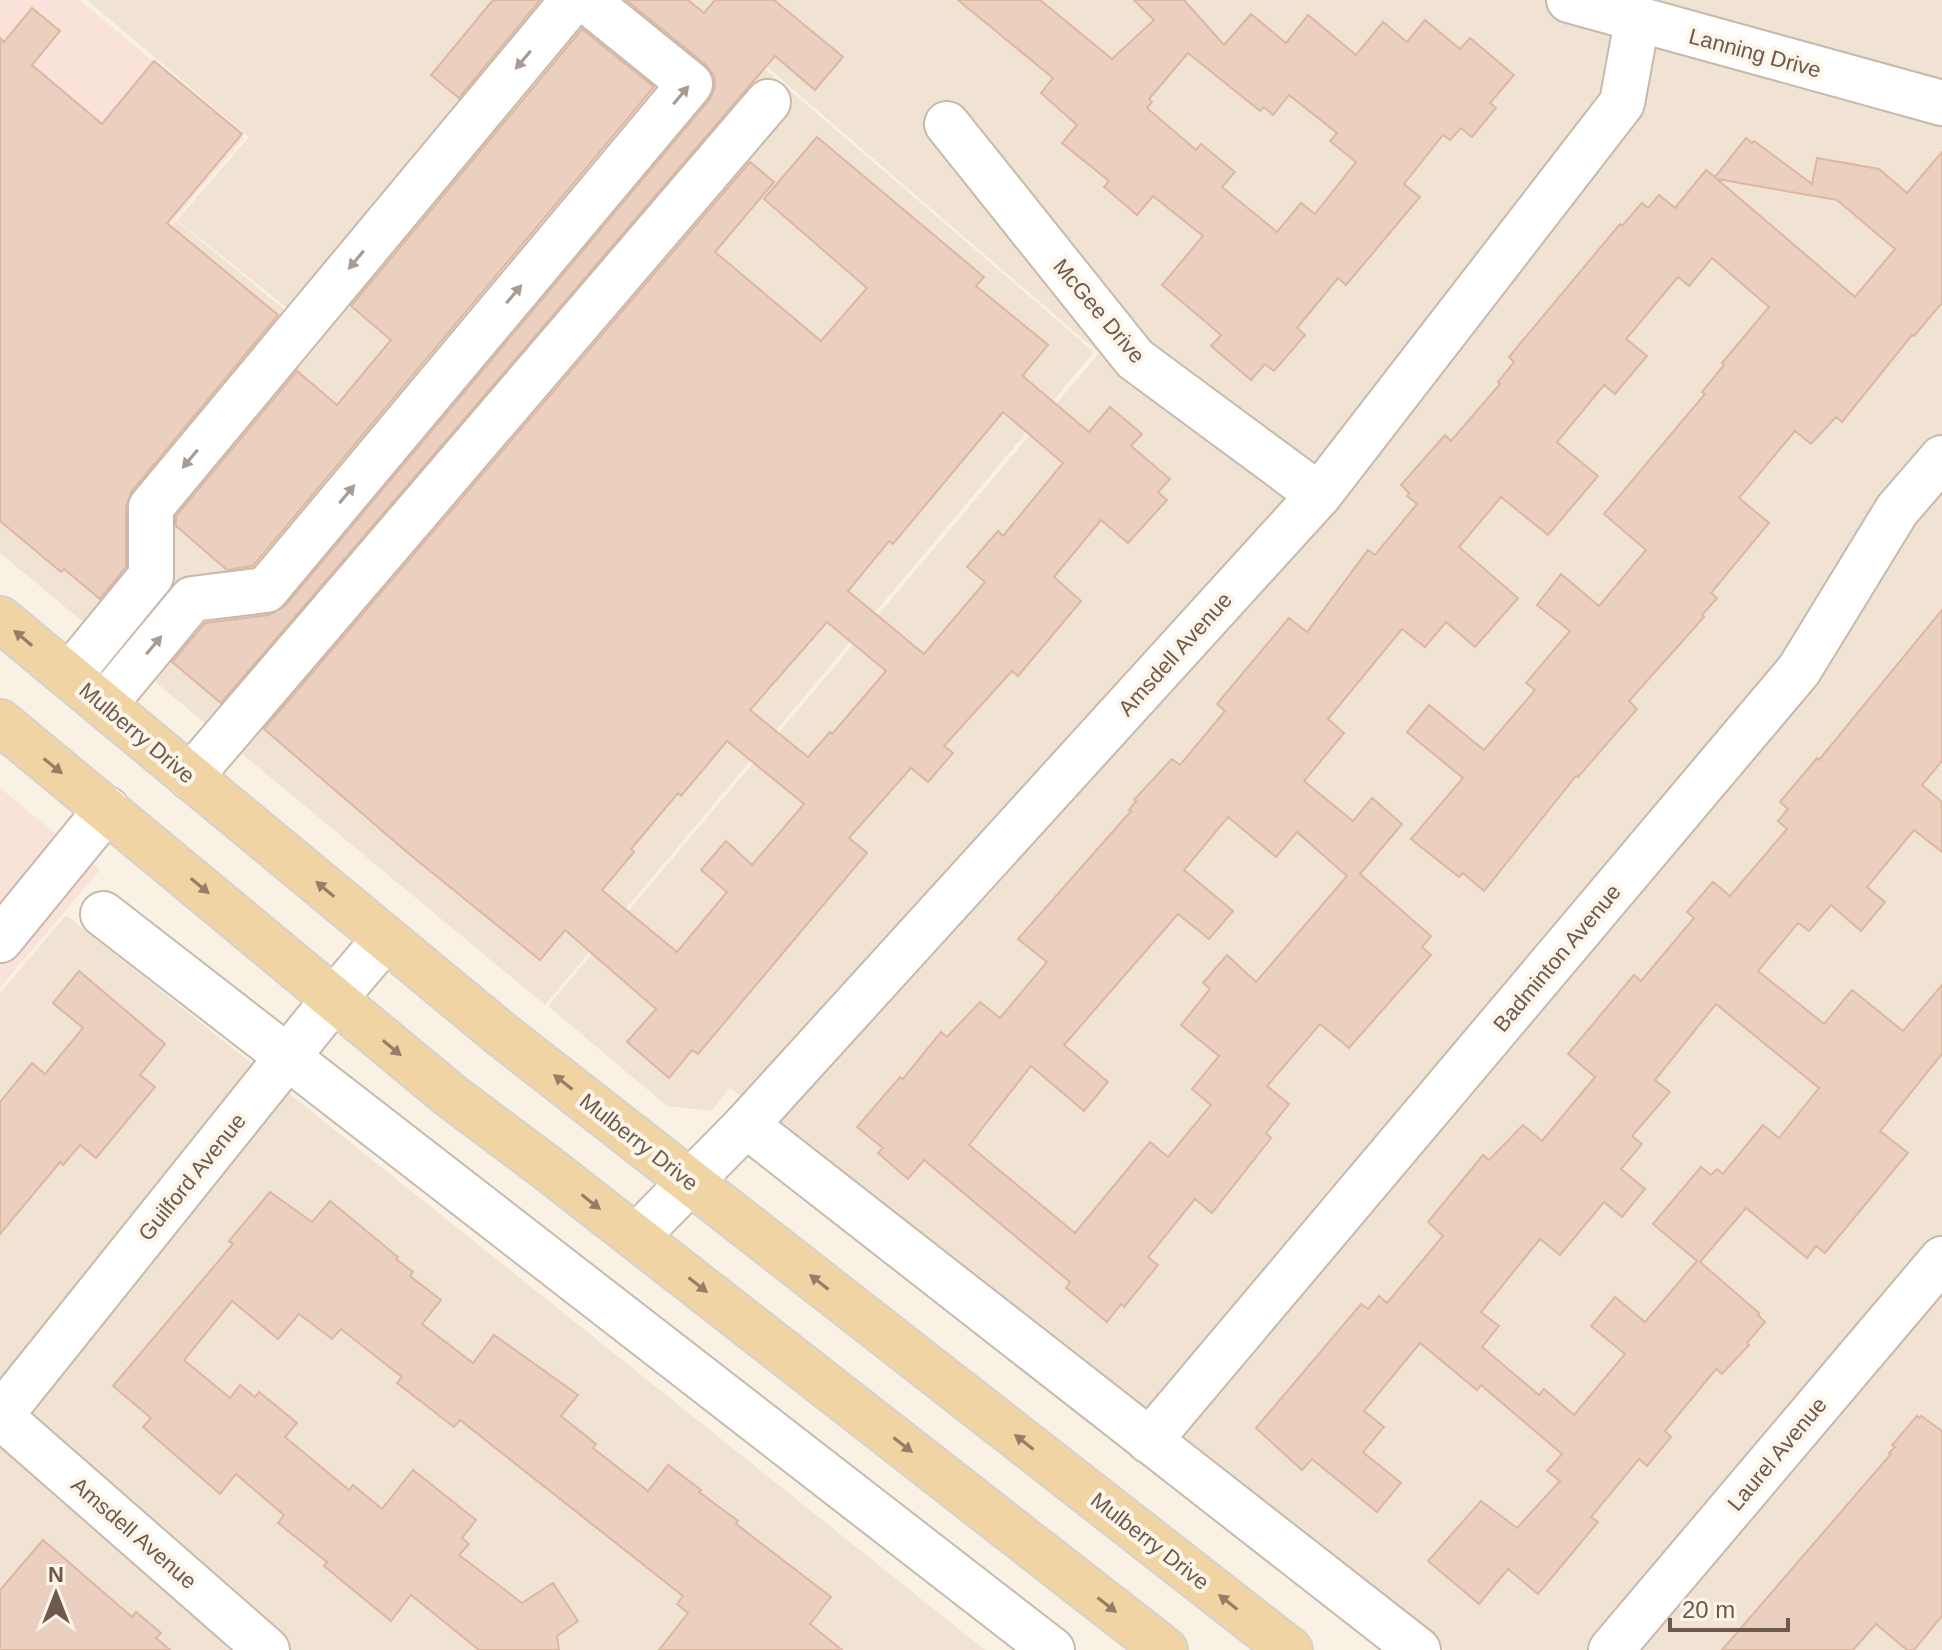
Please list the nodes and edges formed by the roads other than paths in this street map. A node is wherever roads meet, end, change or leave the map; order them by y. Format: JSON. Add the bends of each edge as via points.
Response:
{"nodes":[{"id":1,"x":573,"y":0,"type":"edge"},
{"id":2,"x":586,"y":0,"type":"edge"},
{"id":3,"x":1569,"y":0,"type":"edge"},
{"id":4,"x":1637,"y":21,"type":"junction"},
{"id":5,"x":768,"y":102,"type":"dead end"},
{"id":6,"x":1942,"y":103,"type":"edge"},
{"id":7,"x":947,"y":124,"type":"dead end"},
{"id":8,"x":1942,"y":458,"type":"edge"},
{"id":9,"x":1319,"y":495,"type":"junction"},
{"id":10,"x":0,"y":619,"type":"edge"},
{"id":11,"x":69,"y":676,"type":"junction"},
{"id":12,"x":104,"y":705,"type":"junction"},
{"id":13,"x":0,"y":722,"type":"edge"},
{"id":14,"x":190,"y":777,"type":"junction"},
{"id":15,"x":107,"y":809,"type":"junction"},
{"id":16,"x":103,"y":914,"type":"dead end"},
{"id":17,"x":385,"y":939,"type":"junction"},
{"id":18,"x":0,"y":940,"type":"edge"},
{"id":19,"x":334,"y":999,"type":"junction"},
{"id":20,"x":288,"y":1056,"type":"junction"},
{"id":21,"x":746,"y":1125,"type":"junction"},
{"id":22,"x":690,"y":1182,"type":"junction"},
{"id":23,"x":636,"y":1237,"type":"junction"},
{"id":24,"x":1942,"y":1259,"type":"edge"},
{"id":25,"x":0,"y":1416,"type":"edge"},
{"id":26,"x":1149,"y":1441,"type":"junction"},
{"id":27,"x":267,"y":1650,"type":"edge"},
{"id":28,"x":1052,"y":1650,"type":"edge"},
{"id":29,"x":1165,"y":1650,"type":"edge"},
{"id":30,"x":1290,"y":1650,"type":"edge"},
{"id":31,"x":1418,"y":1650,"type":"edge"},
{"id":32,"x":1611,"y":1650,"type":"edge"}],
"edges":[{"from":1,"to":11,"type":"street","one_way":true,"via":[[151,507],[151,576]]},
{"from":12,"to":2,"type":"street","one_way":true,"via":[[192,599],[266,590],[690,84]]},
{"from":3,"to":4,"type":"street","name":"Lanning Drive"},
{"from":4,"to":6,"type":"street","name":"Lanning Drive"},
{"from":4,"to":9,"type":"street","name":"Amsdell Avenue","via":[[1622,103]]},
{"from":5,"to":14,"type":"street"},
{"from":7,"to":9,"type":"street","name":"McGee Drive","via":[[1135,359]]},
{"from":8,"to":26,"type":"street","name":"Badminton Avenue","via":[[1897,510],[1799,670]]},
{"from":9,"to":21,"type":"street","name":"Amsdell Avenue"},
{"from":11,"to":10,"type":"main road","name":"Mulberry Drive","one_way":true},
{"from":11,"to":12,"type":"main road","name":"Mulberry Drive"},
{"from":12,"to":14,"type":"main road","name":"Mulberry Drive"},
{"from":13,"to":15,"type":"main road","one_way":true},
{"from":17,"to":14,"type":"main road","name":"Mulberry Drive","one_way":true},
{"from":15,"to":18,"type":"street"},
{"from":15,"to":19,"type":"main road","one_way":true},
{"from":16,"to":20,"type":"street"},
{"from":17,"to":19,"type":"street","name":"Guilford Avenue"},
{"from":22,"to":17,"type":"main road","name":"Mulberry Drive","one_way":true},
{"from":19,"to":20,"type":"street","name":"Guilford Avenue"},
{"from":19,"to":23,"type":"main road","one_way":true},
{"from":20,"to":25,"type":"street","name":"Guilford Avenue"},
{"from":20,"to":28,"type":"street"},
{"from":21,"to":22,"type":"street","name":"Amsdell Avenue"},
{"from":21,"to":26,"type":"street"},
{"from":22,"to":23,"type":"street","name":"Amsdell Avenue"},
{"from":30,"to":22,"type":"main road","name":"Mulberry Drive","one_way":true},
{"from":23,"to":29,"type":"main road","one_way":true},
{"from":24,"to":32,"type":"street","name":"Laurel Avenue"},
{"from":25,"to":27,"type":"street","name":"Amsdell Avenue"},
{"from":26,"to":31,"type":"street"}]}
